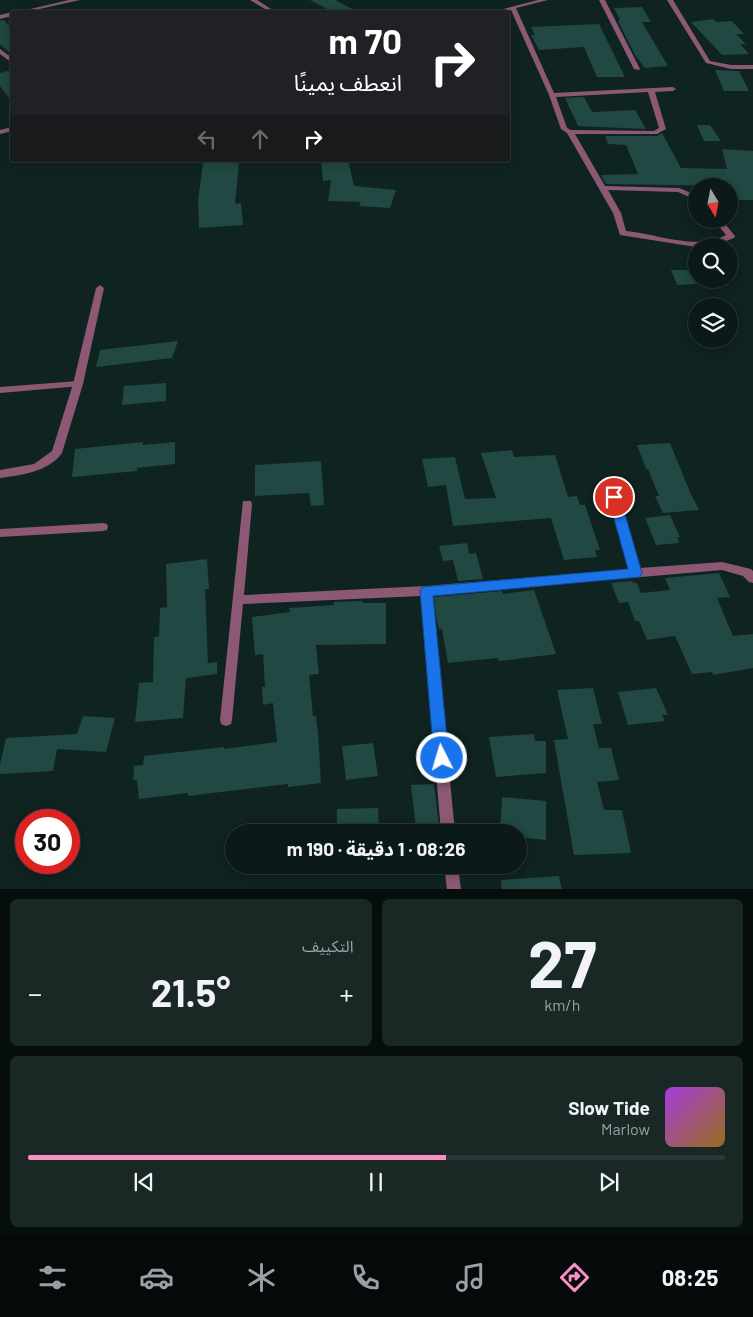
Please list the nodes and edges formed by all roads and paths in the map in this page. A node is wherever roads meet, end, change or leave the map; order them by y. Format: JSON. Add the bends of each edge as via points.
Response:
{"nodes":[{"id":1,"x":77,"y":0,"type":"edge"},
{"id":2,"x":253,"y":0,"type":"edge"},
{"id":3,"x":545,"y":0,"type":"edge"},
{"id":4,"x":602,"y":0,"type":"edge"},
{"id":5,"x":670,"y":0,"type":"edge"},
{"id":6,"x":513,"y":8,"type":"junction"},
{"id":7,"x":30,"y":10,"type":"edge"},
{"id":8,"x":270,"y":10,"type":"edge"},
{"id":9,"x":504,"y":10,"type":"edge"},
{"id":10,"x":0,"y":51,"type":"edge"},
{"id":11,"x":10,"y":59,"type":"edge"},
{"id":12,"x":753,"y":67,"type":"edge"},
{"id":13,"x":637,"y":69,"type":"dead end"},
{"id":14,"x":673,"y":89,"type":"dead end"},
{"id":15,"x":651,"y":90,"type":"junction"},
{"id":16,"x":552,"y":95,"type":"junction"},
{"id":17,"x":570,"y":132,"type":"junction"},
{"id":18,"x":602,"y":188,"type":"junction"},
{"id":19,"x":688,"y":194,"type":"edge"},
{"id":20,"x":724,"y":228,"type":"edge"},
{"id":21,"x":100,"y":288,"type":"dead end"},
{"id":22,"x":78,"y":384,"type":"junction"},
{"id":23,"x":0,"y":390,"type":"edge"},
{"id":24,"x":0,"y":474,"type":"edge"},
{"id":25,"x":614,"y":497,"type":"dead end"},
{"id":26,"x":247,"y":504,"type":"dead end"},
{"id":27,"x":103,"y":527,"type":"dead end"},
{"id":28,"x":0,"y":533,"type":"edge"},
{"id":29,"x":636,"y":573,"type":"junction"},
{"id":30,"x":753,"y":579,"type":"edge"},
{"id":31,"x":426,"y":591,"type":"junction"},
{"id":32,"x":239,"y":600,"type":"junction"},
{"id":33,"x":226,"y":720,"type":"dead end"},
{"id":34,"x":447,"y":824,"type":"edge"},
{"id":35,"x":452,"y":874,"type":"edge"},
{"id":36,"x":454,"y":889,"type":"edge"}],
"edges":[{"from":1,"to":7,"type":"street"},
{"from":2,"to":8,"type":"street"},
{"from":3,"to":6,"type":"street"},
{"from":4,"to":13,"type":"street"},
{"from":5,"to":12,"type":"street","via":[[708,62]]},
{"from":6,"to":9,"type":"street"},
{"from":6,"to":16,"type":"street"},
{"from":10,"to":11,"type":"street"},
{"from":14,"to":15,"type":"street"},
{"from":15,"to":16,"type":"street"},
{"from":15,"to":17,"type":"street","via":[[663,129],[660,131]]},
{"from":16,"to":17,"type":"street","via":[[564,129]]},
{"from":17,"to":18,"type":"street"},
{"from":18,"to":19,"type":"street","via":[[679,190]]},
{"from":18,"to":20,"type":"street","via":[[617,213],[623,233],[682,245],[700,245],[723,241],[731,236]]},
{"from":21,"to":22,"type":"street"},
{"from":22,"to":23,"type":"lane"},
{"from":22,"to":24,"type":"street","via":[[57,453],[40,467]]},
{"from":25,"to":29,"type":"street"},
{"from":26,"to":32,"type":"street"},
{"from":27,"to":28,"type":"street"},
{"from":29,"to":30,"type":"street","via":[[722,566],[747,572]]},
{"from":29,"to":31,"type":"street"},
{"from":31,"to":32,"type":"street"},
{"from":31,"to":34,"type":"street"},
{"from":32,"to":33,"type":"street"},
{"from":35,"to":36,"type":"street"}]}
